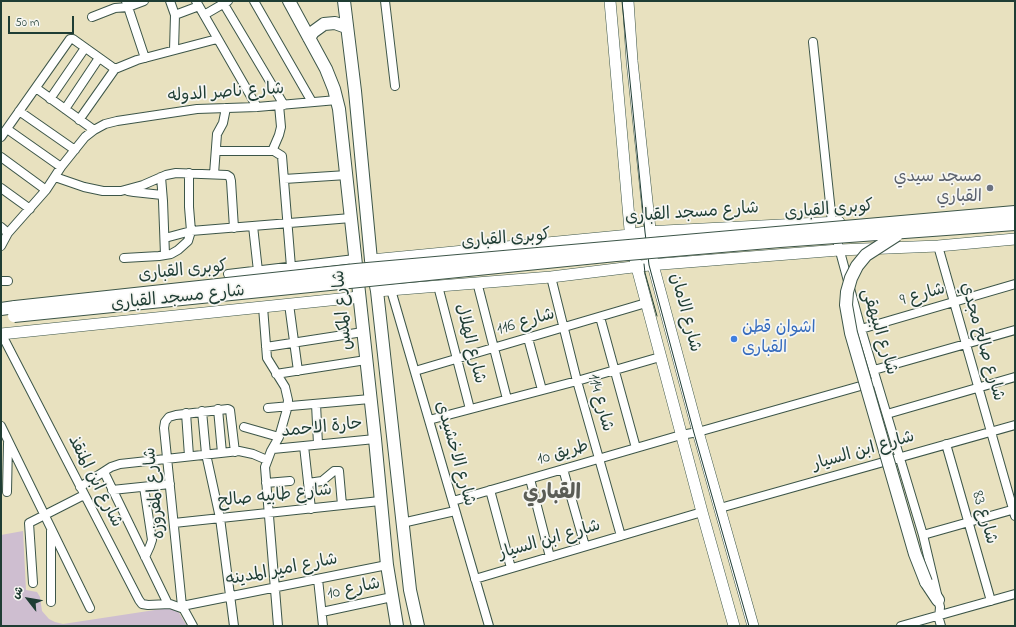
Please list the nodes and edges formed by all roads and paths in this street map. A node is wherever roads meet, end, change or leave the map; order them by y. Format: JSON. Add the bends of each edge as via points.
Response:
{"nodes":[{"id":1,"x":144,"y":1,"type":"edge"},
{"id":2,"x":170,"y":1,"type":"edge"},
{"id":3,"x":254,"y":1,"type":"edge"},
{"id":4,"x":289,"y":1,"type":"edge"},
{"id":5,"x":344,"y":1,"type":"edge"},
{"id":6,"x":385,"y":1,"type":"edge"},
{"id":7,"x":610,"y":1,"type":"edge"},
{"id":8,"x":628,"y":1,"type":"edge"},
{"id":9,"x":225,"y":2,"type":"edge"},
{"id":10,"x":127,"y":4,"type":"edge"},
{"id":11,"x":197,"y":4,"type":"edge"},
{"id":12,"x":175,"y":15,"type":"junction"},
{"id":13,"x":204,"y":15,"type":"junction"},
{"id":14,"x":92,"y":17,"type":"dead end"},
{"id":15,"x":346,"y":27,"type":"junction"},
{"id":16,"x":310,"y":38,"type":"junction"},
{"id":17,"x":218,"y":39,"type":"junction"},
{"id":18,"x":813,"y":42,"type":"dead end"},
{"id":19,"x":86,"y":48,"type":"junction"},
{"id":20,"x":174,"y":50,"type":"junction"},
{"id":21,"x":99,"y":58,"type":"junction"},
{"id":22,"x":145,"y":58,"type":"junction"},
{"id":23,"x":115,"y":69,"type":"junction"},
{"id":24,"x":395,"y":86,"type":"dead end"},
{"id":25,"x":36,"y":88,"type":"junction"},
{"id":26,"x":50,"y":99,"type":"junction"},
{"id":27,"x":337,"y":100,"type":"junction"},
{"id":28,"x":312,"y":102,"type":"junction"},
{"id":29,"x":281,"y":105,"type":"junction"},
{"id":30,"x":257,"y":107,"type":"junction"},
{"id":31,"x":226,"y":108,"type":"junction"},
{"id":32,"x":65,"y":109,"type":"junction"},
{"id":33,"x":19,"y":111,"type":"junction"},
{"id":34,"x":79,"y":120,"type":"junction"},
{"id":35,"x":7,"y":129,"type":"junction"},
{"id":36,"x":94,"y":130,"type":"junction"},
{"id":37,"x":1,"y":137,"type":"edge"},
{"id":38,"x":75,"y":150,"type":"junction"},
{"id":39,"x":274,"y":151,"type":"junction"},
{"id":40,"x":216,"y":152,"type":"junction"},
{"id":41,"x":1,"y":158,"type":"edge"},
{"id":42,"x":61,"y":167,"type":"junction"},
{"id":43,"x":189,"y":173,"type":"junction"},
{"id":44,"x":214,"y":174,"type":"junction"},
{"id":45,"x":347,"y":175,"type":"junction"},
{"id":46,"x":55,"y":177,"type":"junction"},
{"id":47,"x":161,"y":177,"type":"junction"},
{"id":48,"x":284,"y":179,"type":"junction"},
{"id":49,"x":1,"y":188,"type":"edge"},
{"id":50,"x":46,"y":190,"type":"junction"},
{"id":51,"x":127,"y":190,"type":"junction"},
{"id":52,"x":162,"y":195,"type":"junction"},
{"id":53,"x":1015,"y":206,"type":"edge"},
{"id":54,"x":30,"y":209,"type":"junction"},
{"id":55,"x":1015,"y":212,"type":"edge"},
{"id":56,"x":351,"y":218,"type":"junction"},
{"id":57,"x":832,"y":222,"type":"junction"},
{"id":58,"x":288,"y":223,"type":"junction"},
{"id":59,"x":1015,"y":224,"type":"edge"},
{"id":60,"x":253,"y":226,"type":"junction"},
{"id":61,"x":1,"y":227,"type":"edge"},
{"id":62,"x":234,"y":228,"type":"junction"},
{"id":63,"x":191,"y":231,"type":"junction"},
{"id":64,"x":651,"y":232,"type":"junction"},
{"id":65,"x":8,"y":233,"type":"junction"},
{"id":66,"x":900,"y":233,"type":"junction"},
{"id":67,"x":630,"y":234,"type":"junction"},
{"id":68,"x":165,"y":238,"type":"junction"},
{"id":69,"x":1015,"y":239,"type":"edge"},
{"id":70,"x":1,"y":246,"type":"edge"},
{"id":71,"x":938,"y":246,"type":"junction"},
{"id":72,"x":839,"y":250,"type":"junction"},
{"id":73,"x":165,"y":255,"type":"junction"},
{"id":74,"x":124,"y":258,"type":"dead end"},
{"id":75,"x":355,"y":259,"type":"junction"},
{"id":76,"x":371,"y":260,"type":"junction"},
{"id":77,"x":653,"y":265,"type":"junction"},
{"id":78,"x":291,"y":267,"type":"junction"},
{"id":79,"x":636,"y":267,"type":"junction"},
{"id":80,"x":258,"y":271,"type":"junction"},
{"id":81,"x":228,"y":274,"type":"dead end"},
{"id":82,"x":551,"y":277,"type":"junction"},
{"id":83,"x":477,"y":282,"type":"junction"},
{"id":84,"x":1015,"y":284,"type":"edge"},
{"id":85,"x":438,"y":286,"type":"junction"},
{"id":86,"x":391,"y":290,"type":"junction"},
{"id":87,"x":377,"y":291,"type":"junction"},
{"id":88,"x":359,"y":297,"type":"junction"},
{"id":89,"x":646,"y":303,"type":"junction"},
{"id":90,"x":954,"y":303,"type":"junction"},
{"id":91,"x":289,"y":304,"type":"junction"},
{"id":92,"x":263,"y":307,"type":"junction"},
{"id":93,"x":1,"y":309,"type":"edge"},
{"id":94,"x":15,"y":312,"type":"junction"},
{"id":95,"x":1,"y":317,"type":"edge"},
{"id":96,"x":600,"y":317,"type":"junction"},
{"id":97,"x":564,"y":328,"type":"junction"},
{"id":98,"x":861,"y":329,"type":"junction"},
{"id":99,"x":1015,"y":330,"type":"edge"},
{"id":100,"x":363,"y":332,"type":"junction"},
{"id":101,"x":2,"y":334,"type":"edge"},
{"id":102,"x":528,"y":338,"type":"junction"},
{"id":103,"x":294,"y":343,"type":"junction"},
{"id":104,"x":966,"y":344,"type":"junction"},
{"id":105,"x":266,"y":347,"type":"junction"},
{"id":106,"x":493,"y":348,"type":"junction"},
{"id":107,"x":660,"y":357,"type":"junction"},
{"id":108,"x":457,"y":358,"type":"junction"},
{"id":109,"x":366,"y":360,"type":"junction"},
{"id":110,"x":615,"y":370,"type":"junction"},
{"id":111,"x":874,"y":370,"type":"junction"},
{"id":112,"x":298,"y":371,"type":"junction"},
{"id":113,"x":415,"y":371,"type":"junction"},
{"id":114,"x":276,"y":374,"type":"junction"},
{"id":115,"x":1015,"y":377,"type":"edge"},
{"id":116,"x":577,"y":381,"type":"junction"},
{"id":117,"x":877,"y":382,"type":"junction"},
{"id":118,"x":978,"y":388,"type":"junction"},
{"id":119,"x":542,"y":390,"type":"junction"},
{"id":120,"x":370,"y":399,"type":"junction"},
{"id":121,"x":507,"y":399,"type":"junction"},
{"id":122,"x":316,"y":404,"type":"junction"},
{"id":123,"x":287,"y":407,"type":"junction"},
{"id":124,"x":268,"y":408,"type":"dead end"},
{"id":125,"x":218,"y":409,"type":"junction"},
{"id":126,"x":470,"y":409,"type":"junction"},
{"id":127,"x":202,"y":411,"type":"junction"},
{"id":128,"x":186,"y":413,"type":"junction"},
{"id":129,"x":887,"y":414,"type":"junction"},
{"id":130,"x":429,"y":420,"type":"junction"},
{"id":131,"x":1015,"y":425,"type":"edge"},
{"id":132,"x":1,"y":426,"type":"edge"},
{"id":133,"x":244,"y":427,"type":"dead end"},
{"id":134,"x":698,"y":432,"type":"junction"},
{"id":135,"x":990,"y":432,"type":"junction"},
{"id":136,"x":681,"y":435,"type":"junction"},
{"id":137,"x":279,"y":437,"type":"junction"},
{"id":138,"x":375,"y":439,"type":"junction"},
{"id":139,"x":8,"y":441,"type":"junction"},
{"id":140,"x":318,"y":444,"type":"junction"},
{"id":141,"x":946,"y":444,"type":"junction"},
{"id":142,"x":304,"y":446,"type":"junction"},
{"id":143,"x":273,"y":448,"type":"junction"},
{"id":144,"x":636,"y":448,"type":"junction"},
{"id":145,"x":235,"y":452,"type":"junction"},
{"id":146,"x":222,"y":453,"type":"junction"},
{"id":147,"x":206,"y":454,"type":"junction"},
{"id":148,"x":190,"y":456,"type":"junction"},
{"id":149,"x":900,"y":457,"type":"junction"},
{"id":150,"x":167,"y":459,"type":"junction"},
{"id":151,"x":599,"y":459,"type":"junction"},
{"id":152,"x":267,"y":460,"type":"junction"},
{"id":153,"x":563,"y":469,"type":"junction"},
{"id":154,"x":104,"y":472,"type":"junction"},
{"id":155,"x":530,"y":478,"type":"junction"},
{"id":156,"x":290,"y":481,"type":"dead end"},
{"id":157,"x":266,"y":483,"type":"junction"},
{"id":158,"x":170,"y":484,"type":"junction"},
{"id":159,"x":308,"y":484,"type":"junction"},
{"id":160,"x":80,"y":487,"type":"junction"},
{"id":161,"x":144,"y":487,"type":"junction"},
{"id":162,"x":112,"y":490,"type":"junction"},
{"id":163,"x":490,"y":490,"type":"junction"},
{"id":164,"x":7,"y":492,"type":"dead end"},
{"id":165,"x":84,"y":495,"type":"junction"},
{"id":166,"x":453,"y":500,"type":"junction"},
{"id":167,"x":380,"y":501,"type":"junction"},
{"id":168,"x":342,"y":505,"type":"junction"},
{"id":169,"x":311,"y":508,"type":"junction"},
{"id":170,"x":720,"y":508,"type":"junction"},
{"id":171,"x":455,"y":511,"type":"junction"},
{"id":172,"x":702,"y":512,"type":"junction"},
{"id":173,"x":1014,"y":512,"type":"edge"},
{"id":174,"x":268,"y":513,"type":"junction"},
{"id":175,"x":44,"y":514,"type":"junction"},
{"id":176,"x":220,"y":518,"type":"junction"},
{"id":177,"x":969,"y":522,"type":"junction"},
{"id":178,"x":174,"y":523,"type":"junction"},
{"id":179,"x":402,"y":523,"type":"junction"},
{"id":180,"x":51,"y":528,"type":"junction"},
{"id":181,"x":923,"y":535,"type":"junction"},
{"id":182,"x":621,"y":536,"type":"junction"},
{"id":183,"x":585,"y":546,"type":"junction"},
{"id":184,"x":145,"y":557,"type":"junction"},
{"id":185,"x":550,"y":557,"type":"junction"},
{"id":186,"x":387,"y":565,"type":"junction"},
{"id":187,"x":511,"y":568,"type":"junction"},
{"id":188,"x":318,"y":579,"type":"junction"},
{"id":189,"x":475,"y":579,"type":"junction"},
{"id":190,"x":33,"y":583,"type":"dead end"},
{"id":191,"x":275,"y":588,"type":"junction"},
{"id":192,"x":1015,"y":594,"type":"edge"},
{"id":193,"x":230,"y":597,"type":"junction"},
{"id":194,"x":392,"y":597,"type":"junction"},
{"id":195,"x":938,"y":600,"type":"junction"},
{"id":196,"x":991,"y":601,"type":"junction"},
{"id":197,"x":51,"y":602,"type":"dead end"},
{"id":198,"x":168,"y":604,"type":"junction"},
{"id":199,"x":90,"y":608,"type":"dead end"},
{"id":200,"x":183,"y":608,"type":"junction"},
{"id":201,"x":322,"y":612,"type":"junction"},
{"id":202,"x":939,"y":615,"type":"junction"},
{"id":203,"x":193,"y":626,"type":"edge"},
{"id":204,"x":234,"y":626,"type":"edge"},
{"id":205,"x":278,"y":626,"type":"edge"},
{"id":206,"x":323,"y":626,"type":"edge"},
{"id":207,"x":397,"y":626,"type":"edge"},
{"id":208,"x":418,"y":626,"type":"edge"},
{"id":209,"x":489,"y":626,"type":"edge"},
{"id":210,"x":734,"y":626,"type":"edge"},
{"id":211,"x":753,"y":626,"type":"edge"},
{"id":212,"x":901,"y":626,"type":"edge"},
{"id":213,"x":941,"y":626,"type":"edge"}],
"edges":[{"from":1,"to":10,"type":"street"},
{"from":2,"to":12,"type":"street"},
{"from":3,"to":28,"type":"street"},
{"from":4,"to":16,"type":"main road","name":"شارع المكس"},
{"from":5,"to":15,"type":"main road","name":"شارع المكس"},
{"from":6,"to":24,"type":"street"},
{"from":7,"to":67,"type":"street","name":"شارع الامان"},
{"from":8,"to":64,"type":"street","name":"شارع الامان"},
{"from":9,"to":13,"type":"street"},
{"from":9,"to":29,"type":"street"},
{"from":10,"to":14,"type":"street"},
{"from":10,"to":22,"type":"street"},
{"from":11,"to":12,"type":"street"},
{"from":11,"to":13,"type":"street"},
{"from":12,"to":20,"type":"street"},
{"from":13,"to":17,"type":"street"},
{"from":15,"to":16,"type":"main road","via":[[335,23],[324,24],[313,32]]},
{"from":15,"to":76,"type":"main road","name":"شارع المكس","via":[[355,91]]},
{"from":16,"to":27,"type":"main road","name":"شارع المكس"},
{"from":17,"to":20,"type":"street"},
{"from":17,"to":30,"type":"street"},
{"from":18,"to":57,"type":"street","name":"شارع البيهقى"},
{"from":19,"to":21,"type":"street"},
{"from":19,"to":25,"type":"street","via":[[70,39]]},
{"from":19,"to":26,"type":"street"},
{"from":20,"to":22,"type":"street"},
{"from":21,"to":23,"type":"street"},
{"from":21,"to":32,"type":"street"},
{"from":22,"to":23,"type":"street"},
{"from":23,"to":34,"type":"street"},
{"from":25,"to":26,"type":"street"},
{"from":25,"to":33,"type":"street"},
{"from":26,"to":32,"type":"street"},
{"from":27,"to":28,"type":"street","name":"شارع ناصر الدوله"},
{"from":27,"to":45,"type":"main road","name":"شارع المكس"},
{"from":28,"to":29,"type":"street","name":"شارع ناصر الدوله"},
{"from":29,"to":30,"type":"street","name":"شارع ناصر الدوله"},
{"from":29,"to":39,"type":"street","via":[[281,127]]},
{"from":30,"to":31,"type":"street","name":"شارع ناصر الدوله"},
{"from":31,"to":36,"type":"street","name":"شارع ناصر الدوله","via":[[197,109],[117,121]]},
{"from":31,"to":40,"type":"street","via":[[223,123],[217,134]]},
{"from":32,"to":34,"type":"street"},
{"from":33,"to":35,"type":"street"},
{"from":33,"to":38,"type":"street"},
{"from":34,"to":36,"type":"street"},
{"from":35,"to":37,"type":"street"},
{"from":35,"to":42,"type":"street"},
{"from":36,"to":38,"type":"street"},
{"from":38,"to":42,"type":"street"},
{"from":39,"to":40,"type":"street"},
{"from":39,"to":48,"type":"street","via":[[282,156]]},
{"from":40,"to":44,"type":"street"},
{"from":41,"to":50,"type":"street"},
{"from":42,"to":46,"type":"street"},
{"from":43,"to":44,"type":"street"},
{"from":43,"to":47,"type":"street"},
{"from":43,"to":63,"type":"street"},
{"from":44,"to":62,"type":"street","via":[[227,174],[230,177]]},
{"from":45,"to":48,"type":"street"},
{"from":45,"to":56,"type":"main road","name":"شارع المكس"},
{"from":46,"to":50,"type":"street"},
{"from":46,"to":51,"type":"street","via":[[103,191]]},
{"from":47,"to":51,"type":"street"},
{"from":47,"to":52,"type":"street"},
{"from":48,"to":58,"type":"street"},
{"from":49,"to":54,"type":"street"},
{"from":50,"to":54,"type":"street"},
{"from":51,"to":52,"type":"street"},
{"from":52,"to":68,"type":"street"},
{"from":53,"to":57,"type":"street","name":"شارع مسجد القبارى"},
{"from":54,"to":65,"type":"street"},
{"from":55,"to":94,"type":"main road","name":"كوبرى القبارى","bridge":true,"via":[[356,270]]},
{"from":56,"to":58,"type":"street"},
{"from":56,"to":75,"type":"main road","name":"شارع المكس"},
{"from":57,"to":64,"type":"street","name":"شارع مسجد القبارى"},
{"from":57,"to":72,"type":"street","name":"شارع البيهقى"},
{"from":58,"to":60,"type":"street"},
{"from":58,"to":78,"type":"street"},
{"from":59,"to":66,"type":"main road","name":"كوبرى القبارى","bridge":true},
{"from":60,"to":62,"type":"street"},
{"from":60,"to":80,"type":"street"},
{"from":61,"to":65,"type":"street"},
{"from":62,"to":63,"type":"street"},
{"from":63,"to":68,"type":"street"},
{"from":63,"to":73,"type":"street","via":[[188,240],[178,250]]},
{"from":64,"to":67,"type":"street","name":"شارع مسجد القبارى"},
{"from":64,"to":77,"type":"street","name":"شارع الامان"},
{"from":65,"to":70,"type":"street"},
{"from":66,"to":94,"type":"main road","name":"كوبرى القبارى","bridge":true,"via":[[616,255]]},
{"from":66,"to":195,"type":"main road","bridge":true,"via":[[866,255],[857,266],[847,292],[846,306],[851,334],[915,554],[926,582]]},
{"from":67,"to":76,"type":"street","name":"شارع مسجد القبارى"},
{"from":67,"to":79,"type":"street","name":"شارع الامان"},
{"from":68,"to":73,"type":"street"},
{"from":69,"to":71,"type":"street"},
{"from":71,"to":72,"type":"street"},
{"from":71,"to":90,"type":"street","name":"شارع صالح مجدي"},
{"from":72,"to":77,"type":"street"},
{"from":72,"to":98,"type":"street","name":"شارع البيهقى"},
{"from":73,"to":74,"type":"street"},
{"from":75,"to":78,"type":"street"},
{"from":75,"to":88,"type":"main road","name":"شارع المكس"},
{"from":76,"to":87,"type":"main road","name":"شارع المكس"},
{"from":77,"to":79,"type":"street"},
{"from":77,"to":134,"type":"street","name":"شارع الامان"},
{"from":78,"to":80,"type":"street"},
{"from":79,"to":82,"type":"street"},
{"from":79,"to":89,"type":"street","name":"شارع الامان"},
{"from":80,"to":81,"type":"street"},
{"from":82,"to":83,"type":"street"},
{"from":82,"to":97,"type":"street","name":"شارع 114"},
{"from":83,"to":85,"type":"street"},
{"from":83,"to":106,"type":"street"},
{"from":84,"to":90,"type":"street","name":"شارع 9"},
{"from":85,"to":86,"type":"street"},
{"from":85,"to":108,"type":"street","name":"شارع الهلال"},
{"from":86,"to":87,"type":"street"},
{"from":86,"to":113,"type":"street","name":"شارع الاخشيدى"},
{"from":87,"to":179,"type":"main road","name":"شارع المكس"},
{"from":88,"to":91,"type":"street","name":"شارع مسجد القبارى"},
{"from":88,"to":100,"type":"main road","name":"شارع المكس"},
{"from":89,"to":96,"type":"street","name":"شارع 116"},
{"from":89,"to":107,"type":"street","name":"شارع الامان"},
{"from":90,"to":98,"type":"street","name":"شارع 9"},
{"from":90,"to":104,"type":"street","name":"شارع صالح مجدي"},
{"from":91,"to":92,"type":"street","name":"شارع مسجد القبارى"},
{"from":91,"to":103,"type":"street"},
{"from":92,"to":101,"type":"street","name":"شارع مسجد القبارى"},
{"from":92,"to":105,"type":"street"},
{"from":93,"to":94,"type":"main road","name":"كوبرى القبارى"},
{"from":94,"to":95,"type":"main road","name":"كوبرى القبارى"},
{"from":96,"to":97,"type":"street","name":"شارع 116"},
{"from":96,"to":110,"type":"street"},
{"from":97,"to":102,"type":"street","name":"شارع 116"},
{"from":97,"to":116,"type":"street","name":"شارع 114"},
{"from":98,"to":111,"type":"street","name":"شارع البيهقى"},
{"from":99,"to":104,"type":"street"},
{"from":100,"to":103,"type":"street"},
{"from":100,"to":109,"type":"main road","name":"شارع المكس"},
{"from":101,"to":160,"type":"street","name":"شارع ابن المنقذ"},
{"from":102,"to":106,"type":"street","name":"شارع 116"},
{"from":102,"to":119,"type":"street"},
{"from":103,"to":105,"type":"street"},
{"from":103,"to":112,"type":"street"},
{"from":104,"to":111,"type":"street"},
{"from":104,"to":118,"type":"street","name":"شارع صالح مجدي"},
{"from":105,"to":114,"type":"street","via":[[267,358]]},
{"from":106,"to":108,"type":"street","name":"شارع 116"},
{"from":106,"to":121,"type":"street"},
{"from":107,"to":110,"type":"street"},
{"from":107,"to":136,"type":"street","name":"شارع الامان"},
{"from":108,"to":113,"type":"street","name":"شارع 116"},
{"from":108,"to":126,"type":"street","name":"شارع الهلال"},
{"from":109,"to":112,"type":"street"},
{"from":109,"to":120,"type":"main road","name":"شارع المكس"},
{"from":110,"to":116,"type":"street"},
{"from":110,"to":144,"type":"street"},
{"from":111,"to":117,"type":"street","name":"شارع البيهقى"},
{"from":112,"to":114,"type":"street"},
{"from":113,"to":130,"type":"street","name":"شارع الاخشيدى"},
{"from":114,"to":123,"type":"street","via":[[287,394]]},
{"from":115,"to":118,"type":"street"},
{"from":116,"to":119,"type":"street"},
{"from":116,"to":151,"type":"street","name":"شارع 114"},
{"from":117,"to":129,"type":"street","name":"شارع البيهقى"},
{"from":117,"to":134,"type":"street","name":"طريق 10"},
{"from":118,"to":129,"type":"street"},
{"from":118,"to":135,"type":"street","name":"شارع صالح مجدي"},
{"from":119,"to":121,"type":"street"},
{"from":120,"to":122,"type":"street"},
{"from":120,"to":138,"type":"main road","name":"شارع المكس"},
{"from":121,"to":126,"type":"street"},
{"from":122,"to":123,"type":"street"},
{"from":122,"to":140,"type":"street"},
{"from":123,"to":124,"type":"street"},
{"from":123,"to":137,"type":"street"},
{"from":125,"to":127,"type":"street","name":"شارع المفروزه"},
{"from":125,"to":145,"type":"street","name":"شارع المفروزه","via":[[230,410]]},
{"from":125,"to":146,"type":"street"},
{"from":126,"to":130,"type":"street"},
{"from":127,"to":128,"type":"street","name":"شارع المفروزه"},
{"from":127,"to":147,"type":"street"},
{"from":128,"to":148,"type":"street"},
{"from":128,"to":150,"type":"street","name":"شارع المفروزه","via":[[169,417],[165,422]]},
{"from":129,"to":149,"type":"street","name":"شارع البيهقى"},
{"from":130,"to":166,"type":"street","name":"شارع الاخشيدى"},
{"from":131,"to":135,"type":"street","name":"شارع ابن السيار"},
{"from":132,"to":139,"type":"street"},
{"from":133,"to":137,"type":"street"},
{"from":134,"to":136,"type":"street","name":"طريق 10"},
{"from":134,"to":170,"type":"street","name":"شارع الامان"},
{"from":135,"to":141,"type":"street","name":"شارع ابن السيار"},
{"from":135,"to":173,"type":"street","name":"شارع صالح مجدي"},
{"from":136,"to":144,"type":"street","name":"طريق 10"},
{"from":136,"to":172,"type":"street","name":"شارع الامان"},
{"from":137,"to":143,"type":"street"},
{"from":138,"to":140,"type":"street","name":"حارة الاحمد"},
{"from":138,"to":167,"type":"main road","name":"شارع المكس"},
{"from":139,"to":164,"type":"street"},
{"from":139,"to":175,"type":"street"},
{"from":140,"to":142,"type":"street","name":"حارة الاحمد"},
{"from":141,"to":149,"type":"street","name":"شارع ابن السيار"},
{"from":141,"to":177,"type":"street","name":"شارع 83"},
{"from":142,"to":143,"type":"street","name":"حارة الاحمد"},
{"from":142,"to":159,"type":"street"},
{"from":143,"to":152,"type":"street"},
{"from":144,"to":151,"type":"street","name":"طريق 10"},
{"from":145,"to":146,"type":"street"},
{"from":145,"to":152,"type":"street","via":[[253,454]]},
{"from":146,"to":147,"type":"street"},
{"from":147,"to":148,"type":"street"},
{"from":147,"to":176,"type":"street"},
{"from":148,"to":150,"type":"street"},
{"from":149,"to":170,"type":"street","name":"شارع ابن السيار"},
{"from":149,"to":181,"type":"street","name":"شارع البيهقى"},
{"from":150,"to":154,"type":"street","via":[[120,464]]},
{"from":150,"to":158,"type":"street","name":"شارع المفروزه"},
{"from":151,"to":153,"type":"street","name":"طريق 10"},
{"from":151,"to":182,"type":"street","name":"شارع 114"},
{"from":152,"to":157,"type":"street"},
{"from":153,"to":155,"type":"street","name":"طريق 10"},
{"from":153,"to":183,"type":"street"},
{"from":154,"to":160,"type":"street"},
{"from":154,"to":162,"type":"street"},
{"from":155,"to":163,"type":"street","name":"طريق 10"},
{"from":155,"to":185,"type":"street"},
{"from":156,"to":157,"type":"street"},
{"from":157,"to":174,"type":"street"},
{"from":158,"to":161,"type":"street"},
{"from":158,"to":178,"type":"street","name":"شارع المفروزه"},
{"from":159,"to":168,"type":"street","via":[[322,481],[334,471],[339,471]]},
{"from":159,"to":169,"type":"street"},
{"from":160,"to":165,"type":"street","name":"شارع ابن المنقذ"},
{"from":161,"to":162,"type":"street"},
{"from":161,"to":184,"type":"street","via":[[152,540]]},
{"from":162,"to":184,"type":"street"},
{"from":163,"to":166,"type":"street","name":"طريق 10"},
{"from":163,"to":187,"type":"street"},
{"from":165,"to":175,"type":"street"},
{"from":165,"to":198,"type":"street","name":"شارع ابن المنقذ","via":[[138,600],[148,605]]},
{"from":166,"to":171,"type":"street","name":"شارع الاخشيدى"},
{"from":167,"to":168,"type":"street","name":"شارع طابيه صالح"},
{"from":167,"to":186,"type":"main road","name":"شارع المكس"},
{"from":168,"to":169,"type":"street","name":"شارع طابيه صالح"},
{"from":169,"to":174,"type":"street","name":"شارع طابيه صالح"},
{"from":170,"to":211,"type":"street","name":"شارع الامان"},
{"from":171,"to":179,"type":"street"},
{"from":171,"to":189,"type":"street","name":"شارع الاخشيدى"},
{"from":172,"to":182,"type":"street","name":"شارع ابن السيار"},
{"from":172,"to":210,"type":"street","name":"شارع الامان"},
{"from":173,"to":177,"type":"street"},
{"from":174,"to":176,"type":"street","name":"شارع طابيه صالح"},
{"from":174,"to":191,"type":"street"},
{"from":175,"to":180,"type":"street"},
{"from":175,"to":190,"type":"street","via":[[28,524]]},
{"from":176,"to":178,"type":"street","name":"شارع طابيه صالح"},
{"from":176,"to":193,"type":"street"},
{"from":177,"to":181,"type":"street"},
{"from":177,"to":196,"type":"street","name":"شارع 83"},
{"from":178,"to":200,"type":"street","name":"شارع المفروزه"},
{"from":179,"to":208,"type":"main road","name":"شارع المكس","via":[[410,590]]},
{"from":180,"to":197,"type":"street"},
{"from":180,"to":199,"type":"street"},
{"from":181,"to":195,"type":"street","name":"شارع البيهقى"},
{"from":182,"to":183,"type":"street","name":"شارع ابن السيار"},
{"from":183,"to":185,"type":"street","name":"شارع ابن السيار"},
{"from":184,"to":198,"type":"street"},
{"from":185,"to":187,"type":"street","name":"شارع ابن السيار"},
{"from":186,"to":188,"type":"street","name":"شارع امير المدينه"},
{"from":186,"to":194,"type":"main road","name":"شارع المكس"},
{"from":187,"to":189,"type":"street","name":"شارع ابن السيار"},
{"from":188,"to":191,"type":"street","name":"شارع امير المدينه"},
{"from":188,"to":201,"type":"street"},
{"from":189,"to":209,"type":"street","name":"شارع الاخشيدى"},
{"from":191,"to":193,"type":"street","name":"شارع امير المدينه"},
{"from":191,"to":205,"type":"street"},
{"from":192,"to":196,"type":"street"},
{"from":193,"to":200,"type":"street","name":"شارع امير المدينه"},
{"from":193,"to":204,"type":"street"},
{"from":194,"to":201,"type":"street","name":"شارع 10"},
{"from":194,"to":207,"type":"main road","name":"شارع المكس"},
{"from":195,"to":202,"type":"street","name":"شارع البيهقى"},
{"from":196,"to":202,"type":"street"},
{"from":198,"to":200,"type":"street","name":"شارع ابن المنقذ"},
{"from":200,"to":203,"type":"street","name":"شارع المفروزه"},
{"from":201,"to":206,"type":"street"},
{"from":202,"to":212,"type":"street"},
{"from":202,"to":213,"type":"street","name":"شارع البيهقى"}]}
